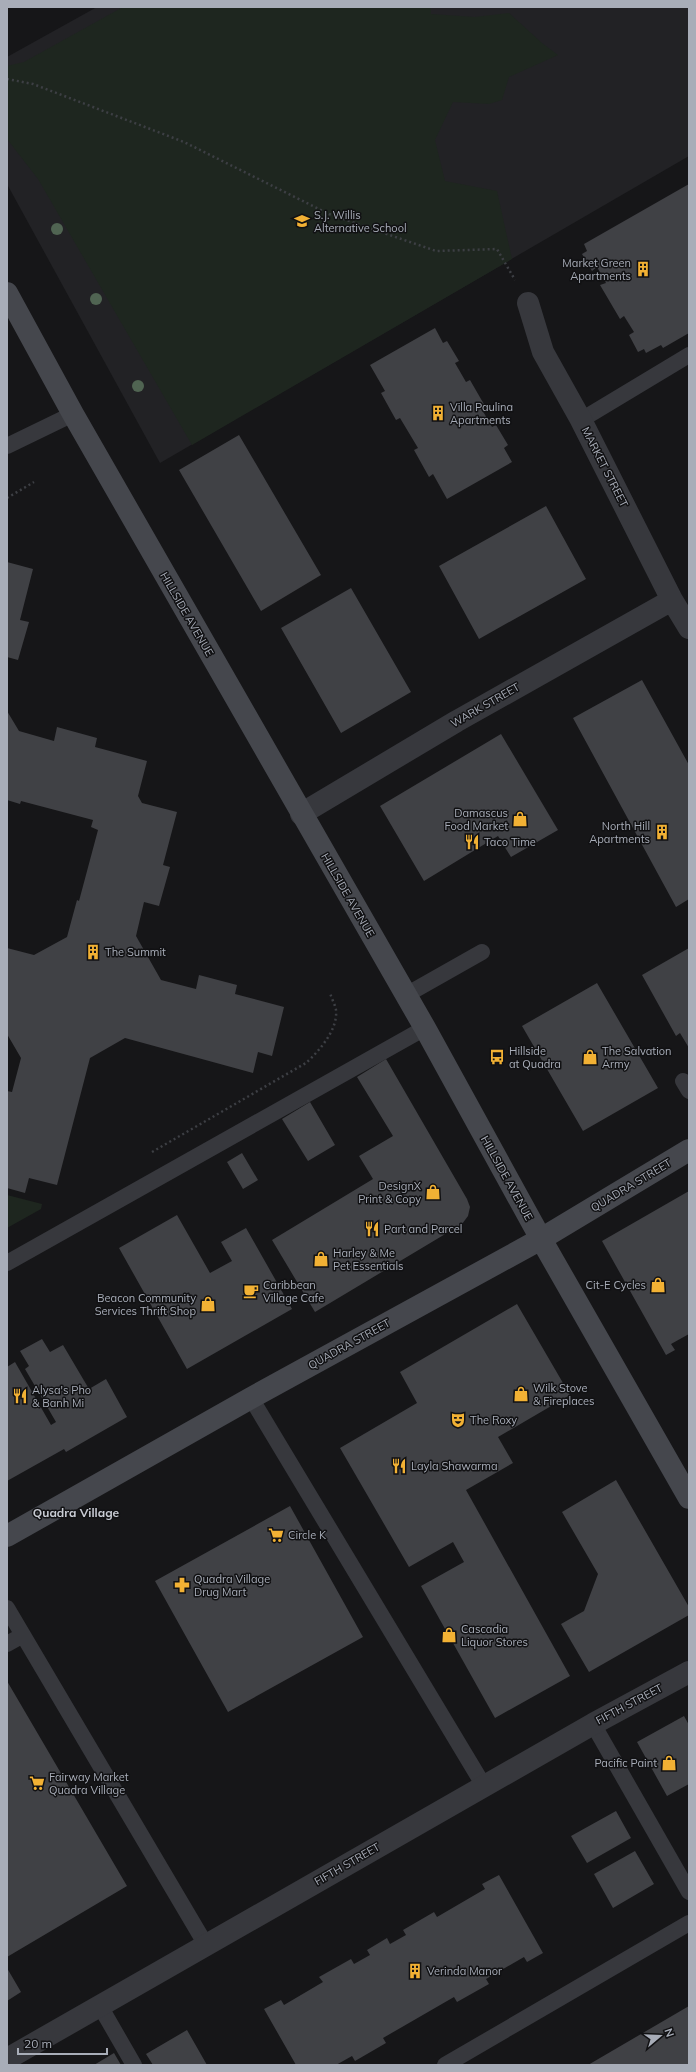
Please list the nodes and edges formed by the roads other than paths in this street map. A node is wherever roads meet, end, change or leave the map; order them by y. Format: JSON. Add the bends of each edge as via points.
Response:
{"nodes":[{"id":1,"x":7,"y":293,"type":"edge"},
{"id":2,"x":528,"y":303,"type":"road end"},
{"id":3,"x":689,"y":356,"type":"edge"},
{"id":4,"x":73,"y":414,"type":"junction"},
{"id":5,"x":581,"y":420,"type":"junction"},
{"id":6,"x":7,"y":446,"type":"edge"},
{"id":7,"x":672,"y":600,"type":"junction"},
{"id":8,"x":689,"y":628,"type":"edge"},
{"id":9,"x":301,"y":814,"type":"junction"},
{"id":10,"x":482,"y":952,"type":"dead end"},
{"id":11,"x":406,"y":995,"type":"junction"},
{"id":12,"x":425,"y":1028,"type":"junction"},
{"id":13,"x":689,"y":1150,"type":"edge"},
{"id":14,"x":541,"y":1239,"type":"junction"},
{"id":15,"x":7,"y":1263,"type":"edge"},
{"id":16,"x":252,"y":1398,"type":"junction"},
{"id":17,"x":689,"y":1498,"type":"edge"},
{"id":18,"x":7,"y":1536,"type":"edge"},
{"id":19,"x":7,"y":1608,"type":"edge"},
{"id":20,"x":23,"y":1635,"type":"junction"},
{"id":21,"x":7,"y":1644,"type":"edge"},
{"id":22,"x":689,"y":1672,"type":"edge"},
{"id":23,"x":593,"y":1724,"type":"junction"},
{"id":24,"x":484,"y":1786,"type":"junction"},
{"id":25,"x":689,"y":1892,"type":"edge"},
{"id":26,"x":689,"y":1923,"type":"edge"},
{"id":27,"x":206,"y":1945,"type":"junction"},
{"id":28,"x":100,"y":2006,"type":"junction"},
{"id":29,"x":7,"y":2059,"type":"edge"},
{"id":30,"x":134,"y":2065,"type":"edge"},
{"id":31,"x":445,"y":2065,"type":"edge"}],
"edges":[{"from":1,"to":4,"type":"main road","name":"HILLSIDE AVENUE"},
{"from":2,"to":5,"type":"street","name":"MARKET STREET","via":[[543,352]]},
{"from":3,"to":5,"type":"lane"},
{"from":4,"to":6,"type":"lane"},
{"from":4,"to":9,"type":"main road","name":"HILLSIDE AVENUE"},
{"from":5,"to":7,"type":"street","name":"MARKET STREET"},
{"from":7,"to":8,"type":"street","name":"MARKET STREET"},
{"from":7,"to":9,"type":"street","name":"WARK STREET","via":[[457,721]]},
{"from":9,"to":11,"type":"main road","name":"HILLSIDE AVENUE"},
{"from":10,"to":11,"type":"lane"},
{"from":11,"to":12,"type":"main road","name":"HILLSIDE AVENUE"},
{"from":12,"to":14,"type":"main road","name":"HILLSIDE AVENUE"},
{"from":12,"to":15,"type":"lane"},
{"from":13,"to":14,"type":"main road","name":"QUADRA STREET"},
{"from":14,"to":16,"type":"main road","name":"QUADRA STREET"},
{"from":14,"to":17,"type":"main road","name":"HILLSIDE AVENUE"},
{"from":16,"to":18,"type":"main road","name":"QUADRA STREET"},
{"from":16,"to":24,"type":"lane"},
{"from":19,"to":20,"type":"lane"},
{"from":20,"to":21,"type":"lane"},
{"from":20,"to":27,"type":"lane"},
{"from":22,"to":23,"type":"street","name":"FIFTH STREET"},
{"from":23,"to":24,"type":"street","name":"FIFTH STREET"},
{"from":23,"to":25,"type":"lane"},
{"from":24,"to":27,"type":"street","name":"FIFTH STREET"},
{"from":26,"to":31,"type":"lane"},
{"from":27,"to":28,"type":"street","name":"FIFTH STREET"},
{"from":28,"to":29,"type":"street","name":"FIFTH STREET"},
{"from":28,"to":30,"type":"lane"}]}
